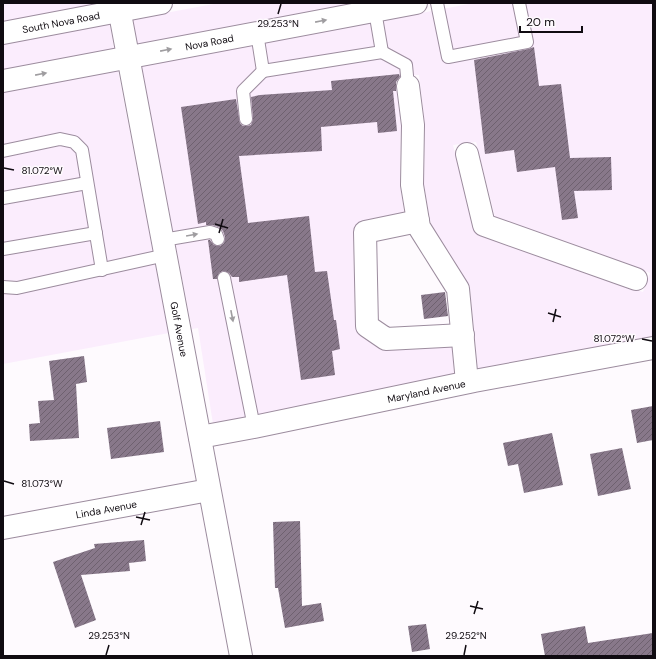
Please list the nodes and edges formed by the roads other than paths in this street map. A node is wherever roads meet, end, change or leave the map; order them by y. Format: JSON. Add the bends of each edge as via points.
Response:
{"nodes":[{"id":1,"x":161,"y":3,"type":"edge"},
{"id":2,"x":416,"y":3,"type":"edge"},
{"id":3,"x":437,"y":3,"type":"edge"},
{"id":4,"x":519,"y":3,"type":"edge"},
{"id":5,"x":119,"y":7,"type":"edge"},
{"id":6,"x":375,"y":11,"type":"junction"},
{"id":7,"x":3,"y":33,"type":"edge"},
{"id":8,"x":257,"y":33,"type":"junction"},
{"id":9,"x":382,"y":52,"type":"junction"},
{"id":10,"x":128,"y":58,"type":"junction"},
{"id":11,"x":263,"y":71,"type":"junction"},
{"id":12,"x":3,"y":82,"type":"edge"},
{"id":13,"x":408,"y":86,"type":"joint"},
{"id":14,"x":246,"y":119,"type":"dead end"},
{"id":15,"x":3,"y":151,"type":"edge"},
{"id":16,"x":467,"y":154,"type":"dead end"},
{"id":17,"x":87,"y":183,"type":"junction"},
{"id":18,"x":3,"y":198,"type":"edge"},
{"id":19,"x":418,"y":221,"type":"junction"},
{"id":20,"x":96,"y":233,"type":"junction"},
{"id":21,"x":218,"y":239,"type":"dead end"},
{"id":22,"x":164,"y":248,"type":"junction"},
{"id":23,"x":3,"y":249,"type":"edge"},
{"id":24,"x":102,"y":270,"type":"junction"},
{"id":25,"x":224,"y":278,"type":"dead end"},
{"id":26,"x":636,"y":279,"type":"dead end"},
{"id":27,"x":3,"y":287,"type":"edge"},
{"id":28,"x":463,"y":335,"type":"junction"},
{"id":29,"x":653,"y":348,"type":"edge"},
{"id":30,"x":467,"y":382,"type":"junction"},
{"id":31,"x":254,"y":428,"type":"junction"},
{"id":32,"x":200,"y":438,"type":"junction"},
{"id":33,"x":209,"y":490,"type":"junction"},
{"id":34,"x":3,"y":528,"type":"edge"},
{"id":35,"x":241,"y":656,"type":"edge"}],
"edges":[{"from":1,"to":5,"type":"street"},
{"from":2,"to":6,"type":"street","name":"Nova Road"},
{"from":3,"to":4,"type":"lane","via":[[448,57],[527,42]]},
{"from":5,"to":7,"type":"street","name":"South Nova Road"},
{"from":5,"to":10,"type":"street","name":"Golf Avenue"},
{"from":8,"to":6,"type":"street","name":"Nova Road","one_way":true},
{"from":6,"to":9,"type":"lane"},
{"from":10,"to":8,"type":"street","name":"Nova Road","one_way":true},
{"from":8,"to":11,"type":"lane"},
{"from":9,"to":11,"type":"lane"},
{"from":9,"to":13,"type":"lane","via":[[406,65]]},
{"from":12,"to":10,"type":"street","name":"Nova Road","one_way":true},
{"from":10,"to":22,"type":"street","name":"Golf Avenue"},
{"from":11,"to":14,"type":"lane","via":[[242,91]]},
{"from":13,"to":19,"type":"street","via":[[413,125],[412,185]]},
{"from":15,"to":17,"type":"lane","via":[[60,139],[74,142],[82,150]]},
{"from":16,"to":26,"type":"street","via":[[484,225]]},
{"from":17,"to":18,"type":"lane"},
{"from":17,"to":20,"type":"lane"},
{"from":19,"to":28,"type":"street","via":[[419,227],[458,289]]},
{"from":19,"to":28,"type":"street","via":[[365,232],[367,326],[386,339]]},
{"from":20,"to":23,"type":"lane"},
{"from":20,"to":24,"type":"lane"},
{"from":22,"to":21,"type":"lane","one_way":true,"via":[[210,232],[216,234]]},
{"from":22,"to":24,"type":"lane"},
{"from":22,"to":32,"type":"street","name":"Golf Avenue"},
{"from":24,"to":27,"type":"lane","via":[[17,288]]},
{"from":25,"to":31,"type":"lane","one_way":true},
{"from":28,"to":30,"type":"street"},
{"from":29,"to":30,"type":"street","name":"Maryland Avenue"},
{"from":30,"to":31,"type":"street","name":"Maryland Avenue"},
{"from":31,"to":32,"type":"street","name":"Maryland Avenue"},
{"from":32,"to":33,"type":"street","name":"Golf Avenue"},
{"from":33,"to":34,"type":"street","name":"Linda Avenue"},
{"from":33,"to":35,"type":"street","name":"Golf Avenue"}]}
